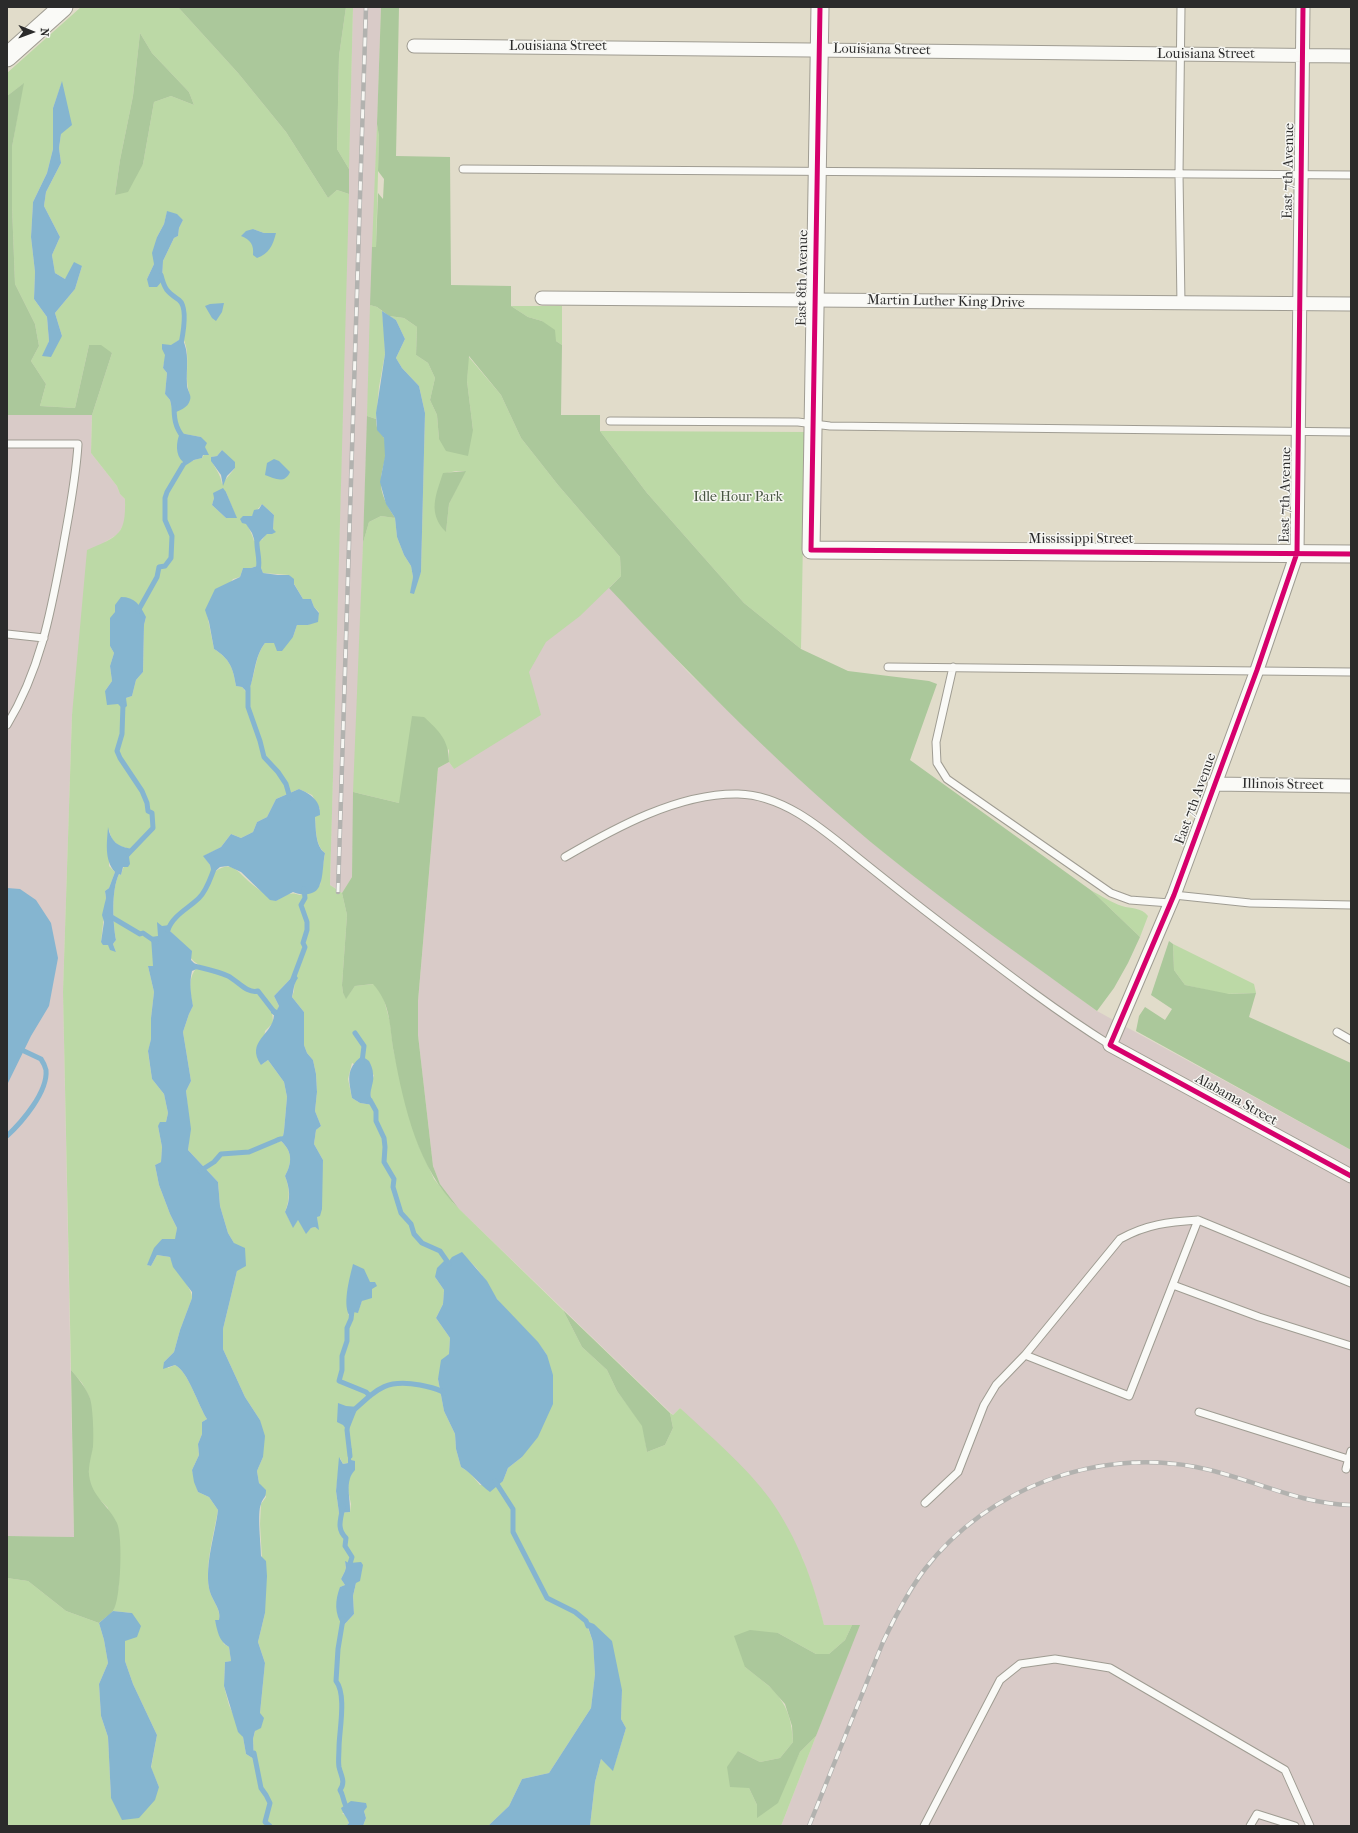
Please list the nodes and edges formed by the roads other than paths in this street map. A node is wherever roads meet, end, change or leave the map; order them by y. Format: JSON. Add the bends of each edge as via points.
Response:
{"nodes":[{"id":1,"x":63,"y":7,"type":"edge"},
{"id":2,"x":820,"y":7,"type":"edge"},
{"id":3,"x":1181,"y":7,"type":"edge"},
{"id":4,"x":1303,"y":7,"type":"edge"},
{"id":5,"x":414,"y":46,"type":"dead end"},
{"id":6,"x":819,"y":49,"type":"junction"},
{"id":7,"x":1181,"y":55,"type":"junction"},
{"id":8,"x":1303,"y":55,"type":"junction"},
{"id":9,"x":1351,"y":56,"type":"edge"},
{"id":10,"x":7,"y":57,"type":"edge"},
{"id":11,"x":463,"y":169,"type":"dead end"},
{"id":12,"x":817,"y":172,"type":"junction"},
{"id":13,"x":1179,"y":174,"type":"junction"},
{"id":14,"x":1301,"y":174,"type":"junction"},
{"id":15,"x":1351,"y":175,"type":"edge"},
{"id":16,"x":542,"y":298,"type":"dead end"},
{"id":17,"x":814,"y":300,"type":"junction"},
{"id":18,"x":1300,"y":303,"type":"junction"},
{"id":19,"x":1180,"y":304,"type":"junction"},
{"id":20,"x":1351,"y":304,"type":"edge"},
{"id":21,"x":610,"y":420,"type":"dead end"},
{"id":22,"x":813,"y":424,"type":"junction"},
{"id":23,"x":1299,"y":432,"type":"junction"},
{"id":24,"x":1351,"y":432,"type":"edge"},
{"id":25,"x":7,"y":444,"type":"edge"},
{"id":26,"x":811,"y":550,"type":"joint"},
{"id":27,"x":1296,"y":553,"type":"junction"},
{"id":28,"x":1351,"y":554,"type":"edge"},
{"id":29,"x":7,"y":634,"type":"edge"},
{"id":30,"x":44,"y":638,"type":"junction"},
{"id":31,"x":888,"y":667,"type":"dead end"},
{"id":32,"x":953,"y":667,"type":"junction"},
{"id":33,"x":1257,"y":670,"type":"junction"},
{"id":34,"x":1351,"y":672,"type":"edge"},
{"id":35,"x":7,"y":725,"type":"edge"},
{"id":36,"x":1214,"y":784,"type":"junction"},
{"id":37,"x":1351,"y":786,"type":"edge"},
{"id":38,"x":565,"y":857,"type":"dead end"},
{"id":39,"x":1172,"y":899,"type":"junction"},
{"id":40,"x":1351,"y":905,"type":"edge"},
{"id":41,"x":1337,"y":1032,"type":"dead end"},
{"id":42,"x":1351,"y":1040,"type":"edge"},
{"id":43,"x":1110,"y":1045,"type":"junction"},
{"id":44,"x":1351,"y":1176,"type":"edge"},
{"id":45,"x":1198,"y":1220,"type":"junction"},
{"id":46,"x":1351,"y":1282,"type":"edge"},
{"id":47,"x":1173,"y":1285,"type":"junction"},
{"id":48,"x":1351,"y":1346,"type":"edge"},
{"id":49,"x":1024,"y":1355,"type":"junction"},
{"id":50,"x":1199,"y":1412,"type":"dead end"},
{"id":51,"x":1351,"y":1451,"type":"edge"},
{"id":52,"x":1348,"y":1459,"type":"junction"},
{"id":53,"x":1346,"y":1469,"type":"dead end"},
{"id":54,"x":925,"y":1503,"type":"dead end"},
{"id":55,"x":924,"y":1826,"type":"edge"},
{"id":56,"x":1250,"y":1826,"type":"edge"},
{"id":57,"x":1295,"y":1826,"type":"edge"},
{"id":58,"x":1310,"y":1826,"type":"edge"}],
"edges":[{"from":1,"to":10,"type":"main road"},
{"from":2,"to":6,"type":"street","name":"East 8th Avenue"},
{"from":3,"to":7,"type":"lane"},
{"from":4,"to":8,"type":"street","name":"East 7th Avenue"},
{"from":5,"to":6,"type":"street","name":"Louisiana Street"},
{"from":6,"to":7,"type":"street","name":"Louisiana Street"},
{"from":6,"to":12,"type":"street","name":"East 8th Avenue"},
{"from":7,"to":8,"type":"street","name":"Louisiana Street"},
{"from":7,"to":13,"type":"lane"},
{"from":8,"to":9,"type":"street","name":"Louisiana Street"},
{"from":8,"to":14,"type":"street","name":"East 7th Avenue"},
{"from":11,"to":12,"type":"lane"},
{"from":12,"to":13,"type":"lane"},
{"from":12,"to":17,"type":"street","name":"East 8th Avenue"},
{"from":13,"to":14,"type":"lane"},
{"from":13,"to":19,"type":"lane"},
{"from":14,"to":15,"type":"lane"},
{"from":14,"to":18,"type":"street","name":"East 7th Avenue"},
{"from":16,"to":17,"type":"street","name":"Martin Luther King Drive"},
{"from":17,"to":19,"type":"street","name":"Martin Luther King Drive"},
{"from":17,"to":22,"type":"street","name":"East 8th Avenue"},
{"from":18,"to":19,"type":"street","name":"Martin Luther King Drive"},
{"from":18,"to":20,"type":"street","name":"Martin Luther King Drive"},
{"from":18,"to":23,"type":"street","name":"East 7th Avenue"},
{"from":21,"to":22,"type":"lane"},
{"from":22,"to":23,"type":"lane"},
{"from":22,"to":26,"type":"street","name":"East 8th Avenue"},
{"from":23,"to":24,"type":"lane"},
{"from":23,"to":27,"type":"street","name":"East 7th Avenue"},
{"from":25,"to":30,"type":"lane","via":[[78,444],[77,464],[54,598]]},
{"from":26,"to":27,"type":"street","name":"Mississippi Street"},
{"from":27,"to":28,"type":"street","name":"Mississippi Street"},
{"from":27,"to":33,"type":"street","name":"East 7th Avenue"},
{"from":29,"to":30,"type":"lane"},
{"from":30,"to":35,"type":"lane","via":[[22,700]]},
{"from":31,"to":32,"type":"lane"},
{"from":32,"to":33,"type":"lane"},
{"from":32,"to":39,"type":"lane","via":[[936,742],[937,763],[947,779],[1111,893],[1130,900]]},
{"from":33,"to":34,"type":"lane"},
{"from":33,"to":36,"type":"street","name":"East 7th Avenue"},
{"from":36,"to":37,"type":"street","name":"Illinois Street"},
{"from":36,"to":39,"type":"street","name":"East 7th Avenue"},
{"from":38,"to":43,"type":"lane","via":[[632,821],[691,800],[737,794],[773,801],[813,823],[996,966]]},
{"from":39,"to":40,"type":"lane"},
{"from":39,"to":43,"type":"street","name":"East 7th Avenue"},
{"from":41,"to":42,"type":"lane"},
{"from":43,"to":44,"type":"street","name":"Alabama Street"},
{"from":45,"to":46,"type":"lane"},
{"from":45,"to":47,"type":"lane"},
{"from":45,"to":49,"type":"lane","via":[[1163,1222],[1120,1238]]},
{"from":47,"to":48,"type":"lane"},
{"from":47,"to":49,"type":"lane","via":[[1129,1396]]},
{"from":49,"to":54,"type":"lane","via":[[996,1386],[984,1405],[958,1472]]},
{"from":50,"to":52,"type":"lane"},
{"from":51,"to":52,"type":"lane"},
{"from":52,"to":53,"type":"lane"},
{"from":55,"to":58,"type":"lane","via":[[1000,1680],[1020,1664],[1055,1659],[1110,1668],[1285,1770]]},
{"from":56,"to":57,"type":"lane","via":[[1257,1814]]}]}
